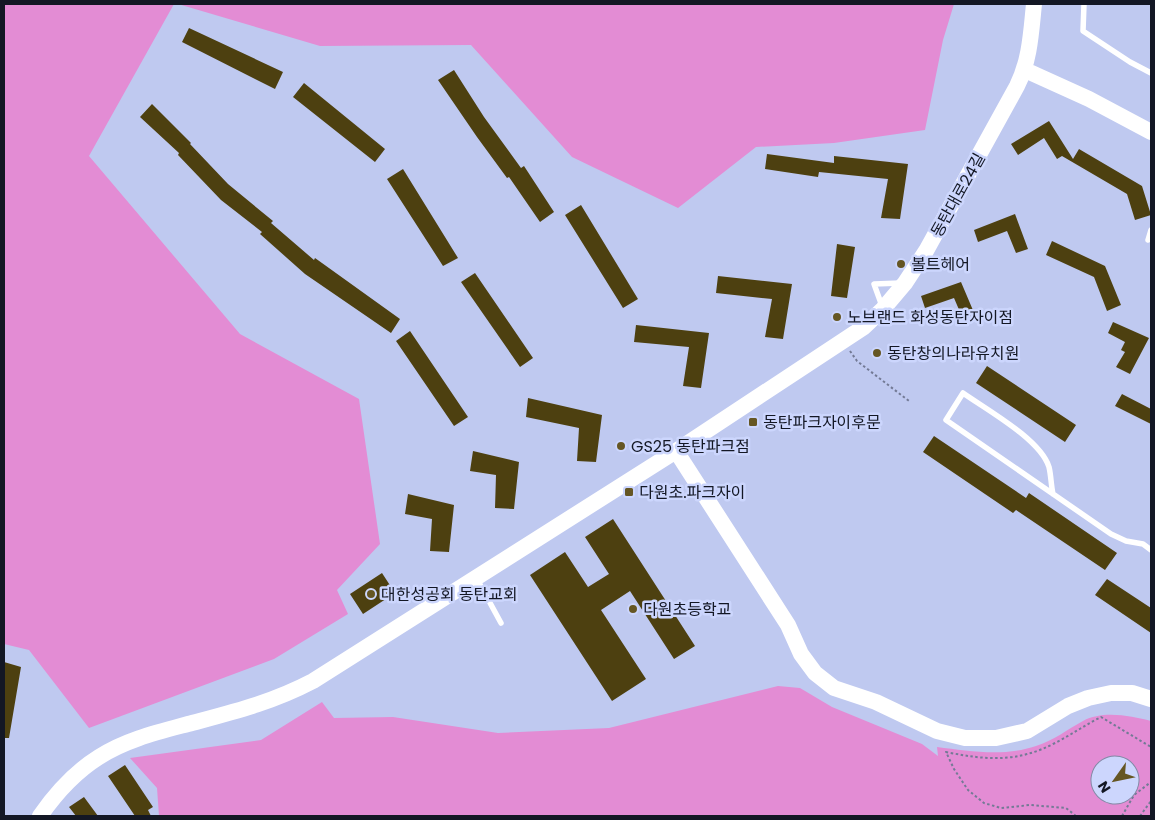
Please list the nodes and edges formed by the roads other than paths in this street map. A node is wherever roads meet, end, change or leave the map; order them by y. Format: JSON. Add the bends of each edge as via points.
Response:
{"nodes":[{"id":1,"x":1034,"y":4,"type":"edge"},
{"id":2,"x":1084,"y":4,"type":"edge"},
{"id":3,"x":1025,"y":70,"type":"junction"},
{"id":4,"x":1151,"y":73,"type":"edge"},
{"id":5,"x":1151,"y":132,"type":"edge"},
{"id":6,"x":1151,"y":230,"type":"edge"},
{"id":7,"x":1148,"y":240,"type":"dead end"},
{"id":8,"x":905,"y":283,"type":"junction"},
{"id":9,"x":883,"y":309,"type":"junction"},
{"id":10,"x":676,"y":451,"type":"junction"},
{"id":11,"x":1052,"y":494,"type":"junction"},
{"id":12,"x":1151,"y":550,"type":"edge"},
{"id":13,"x":476,"y":577,"type":"junction"},
{"id":14,"x":502,"y":623,"type":"dead end"},
{"id":15,"x":1151,"y":699,"type":"edge"},
{"id":16,"x":40,"y":816,"type":"edge"}],
"edges":[{"from":1,"to":3,"type":"street","name":"동탄대로24길"},
{"from":2,"to":4,"type":"lane","via":[[1083,31]]},
{"from":3,"to":5,"type":"street"},
{"from":3,"to":8,"type":"street","name":"동탄대로24길","via":[[958,195]]},
{"from":6,"to":7,"type":"lane"},
{"from":8,"to":9,"type":"street","name":"동탄대로24길"},
{"from":8,"to":9,"type":"lane","via":[[874,284]]},
{"from":9,"to":10,"type":"street","name":"동탄대로24길","via":[[864,327]]},
{"from":10,"to":13,"type":"street","name":"동탄대로24길"},
{"from":10,"to":15,"type":"street","via":[[788,625],[801,654],[815,673],[834,688],[876,702],[937,731],[965,738],[996,738],[1027,731],[1068,706],[1111,693],[1132,693]]},
{"from":11,"to":11,"type":"lane","via":[[946,420],[963,393],[1039,449],[1049,468]]},
{"from":11,"to":12,"type":"lane","via":[[1111,534],[1143,544]]},
{"from":13,"to":14,"type":"lane"},
{"from":13,"to":16,"type":"street","name":"동탄대로24길","via":[[286,695],[129,742],[99,757],[69,780]]}]}
